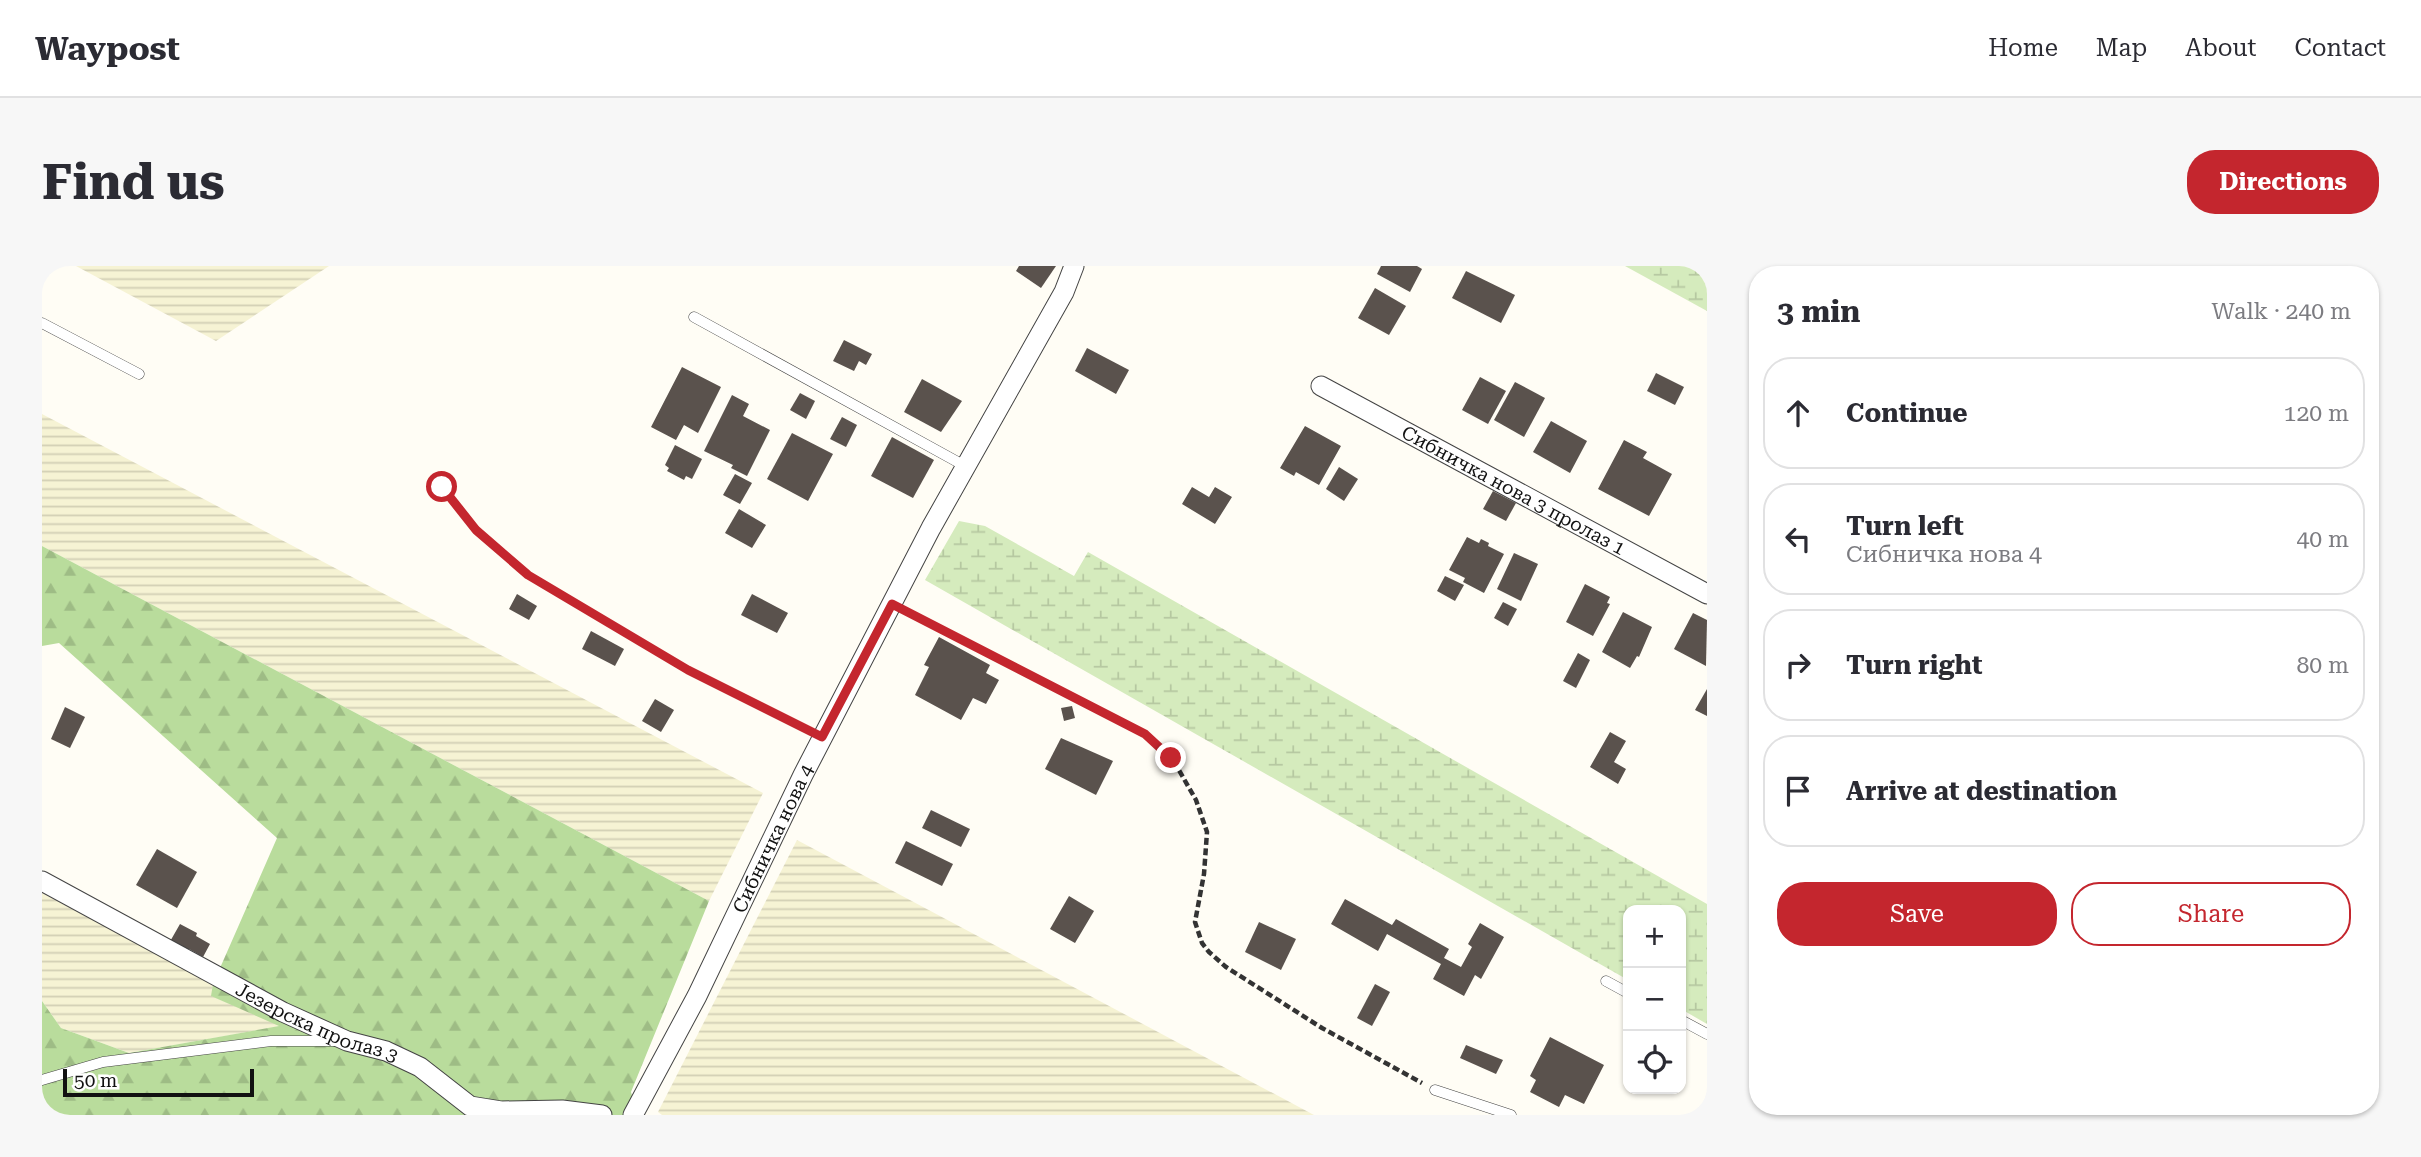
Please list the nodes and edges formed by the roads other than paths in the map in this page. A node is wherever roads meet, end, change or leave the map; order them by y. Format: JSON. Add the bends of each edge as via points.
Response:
{"nodes":[{"id":1,"x":1074,"y":266,"type":"edge"},
{"id":2,"x":694,"y":317,"type":"dead end"},
{"id":3,"x":42,"y":323,"type":"edge"},
{"id":4,"x":139,"y":374,"type":"dead end"},
{"id":5,"x":1321,"y":386,"type":"dead end"},
{"id":6,"x":965,"y":466,"type":"junction"},
{"id":7,"x":1707,"y":594,"type":"edge"},
{"id":8,"x":42,"y":881,"type":"edge"},
{"id":9,"x":1606,"y":981,"type":"dead end"},
{"id":10,"x":1623,"y":990,"type":"edge"},
{"id":11,"x":1686,"y":1023,"type":"edge"},
{"id":12,"x":1707,"y":1034,"type":"edge"},
{"id":13,"x":347,"y":1041,"type":"junction"},
{"id":14,"x":42,"y":1080,"type":"edge"},
{"id":15,"x":1435,"y":1090,"type":"road end"},
{"id":16,"x":602,"y":1115,"type":"edge"},
{"id":17,"x":633,"y":1115,"type":"edge"},
{"id":18,"x":1511,"y":1115,"type":"edge"}],
"edges":[{"from":1,"to":6,"type":"street","name":"Сибничка нова 4","via":[[1064,292]]},
{"from":2,"to":6,"type":"lane"},
{"from":3,"to":4,"type":"lane"},
{"from":5,"to":7,"type":"street","name":"Сибничка нова 3 пролаз 1"},
{"from":6,"to":17,"type":"street","name":"Сибничка нова 4","via":[[822,737]]},
{"from":8,"to":13,"type":"street","name":"Језерска пролаз 3","via":[[283,1012]]},
{"from":9,"to":10,"type":"lane"},
{"from":11,"to":12,"type":"lane"},
{"from":13,"to":14,"type":"lane","via":[[258,1042],[103,1062]]},
{"from":13,"to":16,"type":"street","name":"Језерска пролаз 3","via":[[386,1051],[420,1067],[470,1106]]},
{"from":15,"to":18,"type":"lane"}]}
